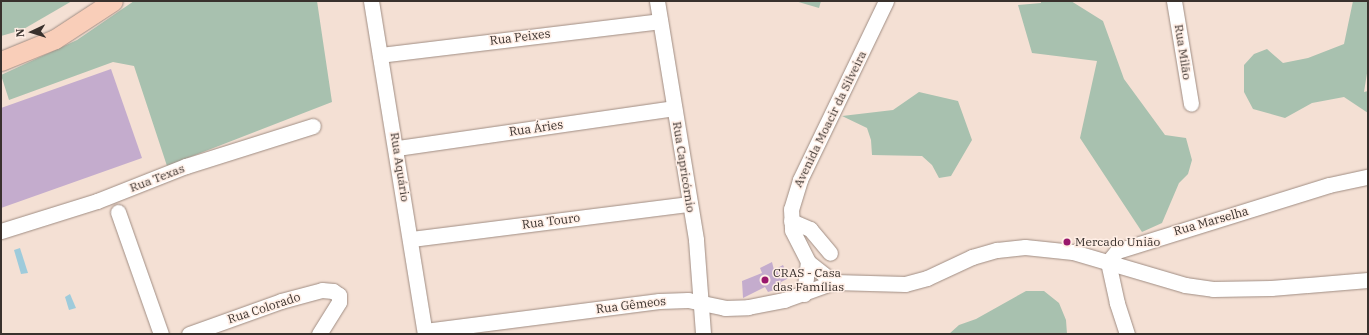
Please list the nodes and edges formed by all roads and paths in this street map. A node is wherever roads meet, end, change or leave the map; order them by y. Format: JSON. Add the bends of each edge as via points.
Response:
{"nodes":[{"id":1,"x":93,"y":1,"type":"edge"},
{"id":2,"x":113,"y":1,"type":"edge"},
{"id":3,"x":371,"y":1,"type":"edge"},
{"id":4,"x":657,"y":1,"type":"edge"},
{"id":5,"x":886,"y":1,"type":"edge"},
{"id":6,"x":1174,"y":1,"type":"edge"},
{"id":7,"x":660,"y":21,"type":"junction"},
{"id":8,"x":1,"y":49,"type":"edge"},
{"id":9,"x":380,"y":55,"type":"junction"},
{"id":10,"x":1,"y":61,"type":"edge"},
{"id":11,"x":1191,"y":104,"type":"dead end"},
{"id":12,"x":674,"y":108,"type":"junction"},
{"id":13,"x":313,"y":126,"type":"dead end"},
{"id":14,"x":397,"y":148,"type":"junction"},
{"id":15,"x":1368,"y":177,"type":"edge"},
{"id":16,"x":690,"y":204,"type":"junction"},
{"id":17,"x":118,"y":212,"type":"dead end"},
{"id":18,"x":791,"y":221,"type":"junction"},
{"id":19,"x":1,"y":231,"type":"edge"},
{"id":20,"x":411,"y":239,"type":"junction"},
{"id":21,"x":830,"y":253,"type":"dead end"},
{"id":22,"x":808,"y":262,"type":"junction"},
{"id":23,"x":1108,"y":262,"type":"junction"},
{"id":24,"x":1368,"y":280,"type":"edge"},
{"id":25,"x":834,"y":282,"type":"junction"},
{"id":26,"x":804,"y":294,"type":"junction"},
{"id":27,"x":701,"y":303,"type":"junction"},
{"id":28,"x":425,"y":333,"type":"edge"},
{"id":29,"x":161,"y":334,"type":"edge"},
{"id":30,"x":189,"y":334,"type":"edge"},
{"id":31,"x":319,"y":334,"type":"edge"},
{"id":32,"x":703,"y":334,"type":"edge"},
{"id":33,"x":1127,"y":334,"type":"edge"}],
"edges":[{"from":1,"to":8,"type":"main road","via":[[50,29]]},
{"from":2,"to":10,"type":"main road","via":[[55,39]]},
{"from":3,"to":9,"type":"street","name":"Rua Aquário"},
{"from":4,"to":7,"type":"street","name":"Rua Capricórnio"},
{"from":5,"to":18,"type":"street","name":"Avenida Moacir da Silveira","via":[[800,180],[794,195]]},
{"from":6,"to":11,"type":"street","name":"Rua Milão"},
{"from":7,"to":9,"type":"street","name":"Rua Peixes"},
{"from":7,"to":12,"type":"street","name":"Rua Capricórnio"},
{"from":9,"to":14,"type":"street","name":"Rua Aquário"},
{"from":12,"to":14,"type":"street","name":"Rua Áries"},
{"from":12,"to":16,"type":"street","name":"Rua Capricórnio"},
{"from":13,"to":19,"type":"street","name":"Rua Texas","via":[[186,166],[97,201]]},
{"from":14,"to":20,"type":"street","name":"Rua Aquário"},
{"from":15,"to":23,"type":"street","name":"Rua Marselha","via":[[1329,185],[1124,247]]},
{"from":16,"to":20,"type":"street","name":"Rua Touro"},
{"from":16,"to":27,"type":"street","name":"Rua Capricórnio"},
{"from":17,"to":29,"type":"street"},
{"from":18,"to":21,"type":"street","via":[[810,229]]},
{"from":18,"to":22,"type":"street","name":"Avenida Moacir da Silveira"},
{"from":20,"to":28,"type":"street","name":"Rua Aquário"},
{"from":22,"to":25,"type":"street","name":"Avenida Moacir da Silveira"},
{"from":22,"to":26,"type":"street","name":"Avenida Moacir da Silveira"},
{"from":23,"to":24,"type":"street","via":[[1185,285],[1213,288],[1271,288]]},
{"from":23,"to":25,"type":"street","via":[[1059,249],[1011,247],[972,257],[905,284]]},
{"from":23,"to":33,"type":"street","via":[[1116,303]]},
{"from":25,"to":26,"type":"street","name":"Rua Gêmeos"},
{"from":26,"to":27,"type":"street","name":"Rua Gêmeos","via":[[748,307],[725,308]]},
{"from":27,"to":28,"type":"street","name":"Rua Gêmeos","via":[[660,301]]},
{"from":27,"to":32,"type":"street","name":"Rua Capricórnio"},
{"from":30,"to":31,"type":"street","name":"Rua Colorado","via":[[315,292],[328,290],[339,295],[339,302]]}]}
